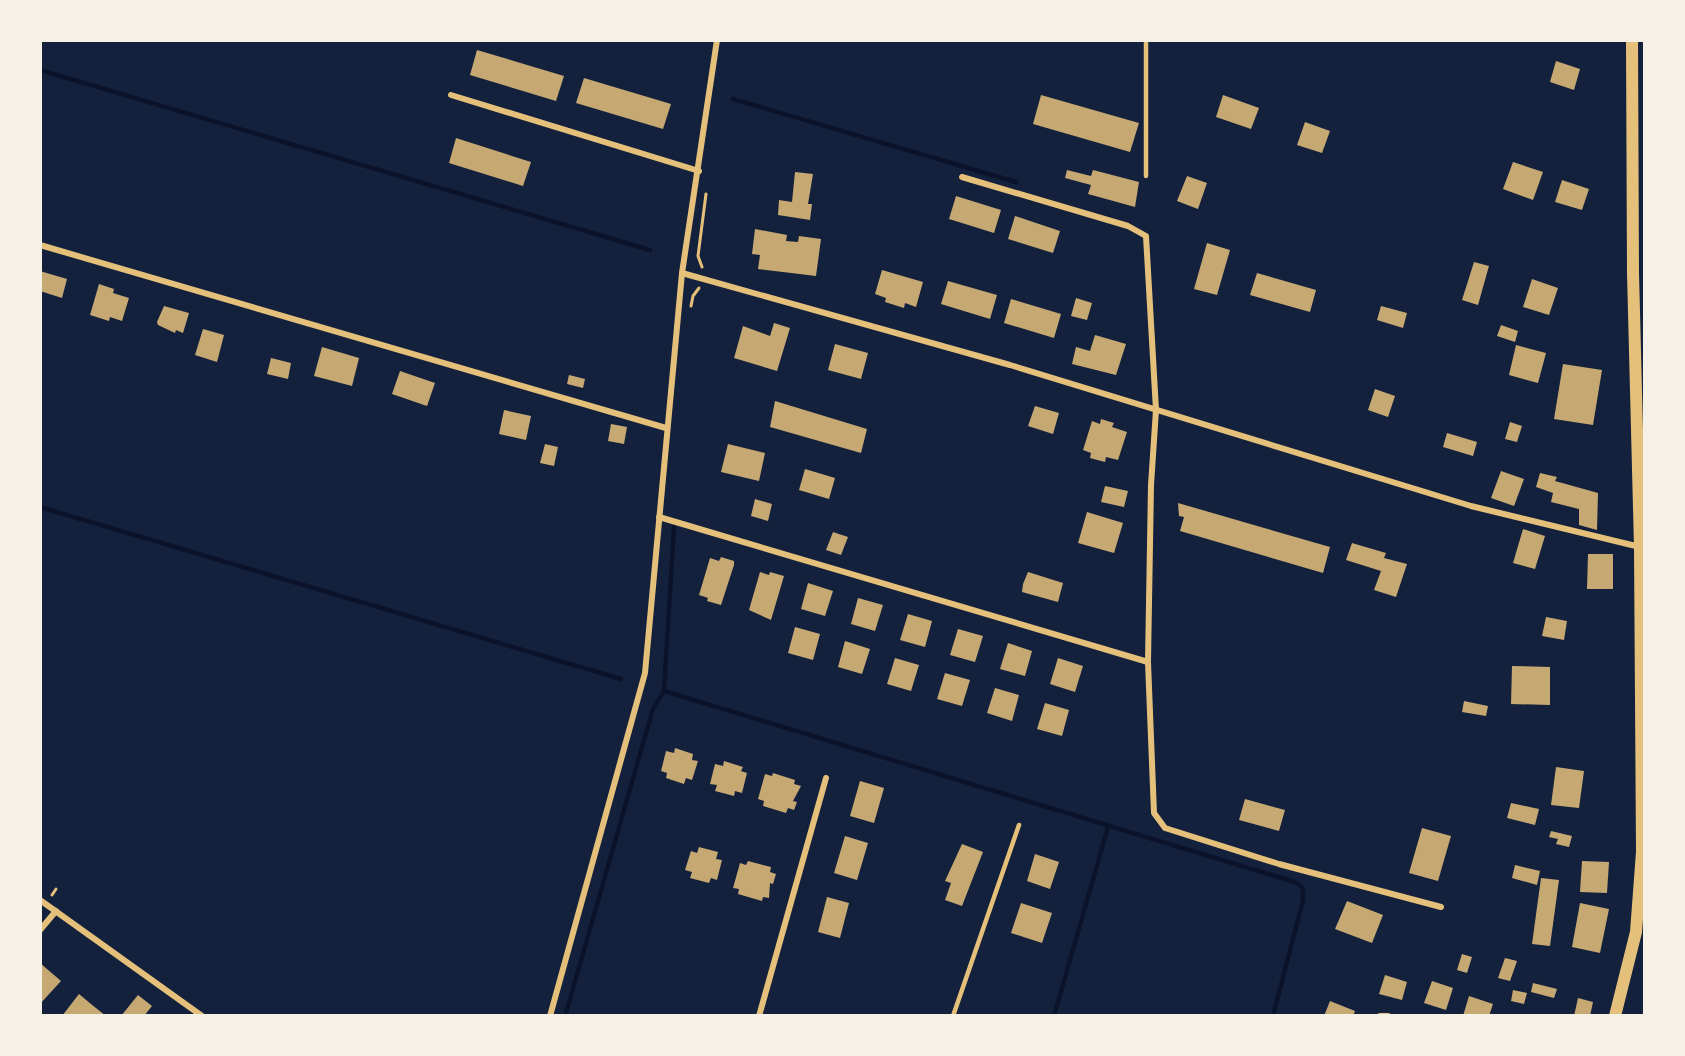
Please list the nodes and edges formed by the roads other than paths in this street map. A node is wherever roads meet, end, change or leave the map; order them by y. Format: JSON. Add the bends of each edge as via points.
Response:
{"nodes":[{"id":1,"x":717,"y":40,"type":"edge"},
{"id":2,"x":1146,"y":40,"type":"edge"},
{"id":3,"x":1632,"y":40,"type":"edge"},
{"id":4,"x":451,"y":95,"type":"dead end"},
{"id":5,"x":699,"y":171,"type":"junction"},
{"id":6,"x":1146,"y":176,"type":"dead end"},
{"id":7,"x":962,"y":177,"type":"dead end"},
{"id":8,"x":40,"y":245,"type":"edge"},
{"id":9,"x":682,"y":273,"type":"junction"},
{"id":10,"x":1156,"y":410,"type":"junction"},
{"id":11,"x":666,"y":428,"type":"junction"},
{"id":12,"x":659,"y":517,"type":"junction"},
{"id":13,"x":1640,"y":547,"type":"junction"},
{"id":14,"x":1148,"y":662,"type":"junction"},
{"id":15,"x":826,"y":778,"type":"dead end"},
{"id":16,"x":1019,"y":825,"type":"dead end"},
{"id":17,"x":40,"y":900,"type":"edge"},
{"id":18,"x":1441,"y":907,"type":"dead end"},
{"id":19,"x":56,"y":911,"type":"junction"},
{"id":20,"x":40,"y":930,"type":"edge"},
{"id":21,"x":202,"y":1016,"type":"edge"},
{"id":22,"x":550,"y":1016,"type":"edge"},
{"id":23,"x":759,"y":1016,"type":"edge"},
{"id":24,"x":953,"y":1016,"type":"edge"},
{"id":25,"x":1380,"y":1016,"type":"edge"},
{"id":26,"x":1388,"y":1016,"type":"edge"},
{"id":27,"x":1615,"y":1016,"type":"edge"}],
"edges":[{"from":1,"to":5,"type":"street"},
{"from":2,"to":6,"type":"lane"},
{"from":3,"to":13,"type":"main road","via":[[1632,273]]},
{"from":4,"to":5,"type":"street"},
{"from":5,"to":9,"type":"street"},
{"from":7,"to":10,"type":"street","via":[[1128,226],[1146,236]]},
{"from":8,"to":11,"type":"street"},
{"from":9,"to":10,"type":"street"},
{"from":9,"to":11,"type":"street"},
{"from":10,"to":13,"type":"street","via":[[1471,506]]},
{"from":10,"to":14,"type":"street"},
{"from":11,"to":12,"type":"street"},
{"from":12,"to":14,"type":"street"},
{"from":12,"to":22,"type":"street","via":[[645,673]]},
{"from":13,"to":27,"type":"main road","via":[[1640,897],[1629,967]]},
{"from":14,"to":18,"type":"street","via":[[1154,813],[1165,828],[1279,864]]},
{"from":15,"to":23,"type":"street"},
{"from":16,"to":24,"type":"lane"},
{"from":17,"to":19,"type":"street"},
{"from":19,"to":20,"type":"street"},
{"from":19,"to":21,"type":"street"},
{"from":25,"to":26,"type":"street"}]}
